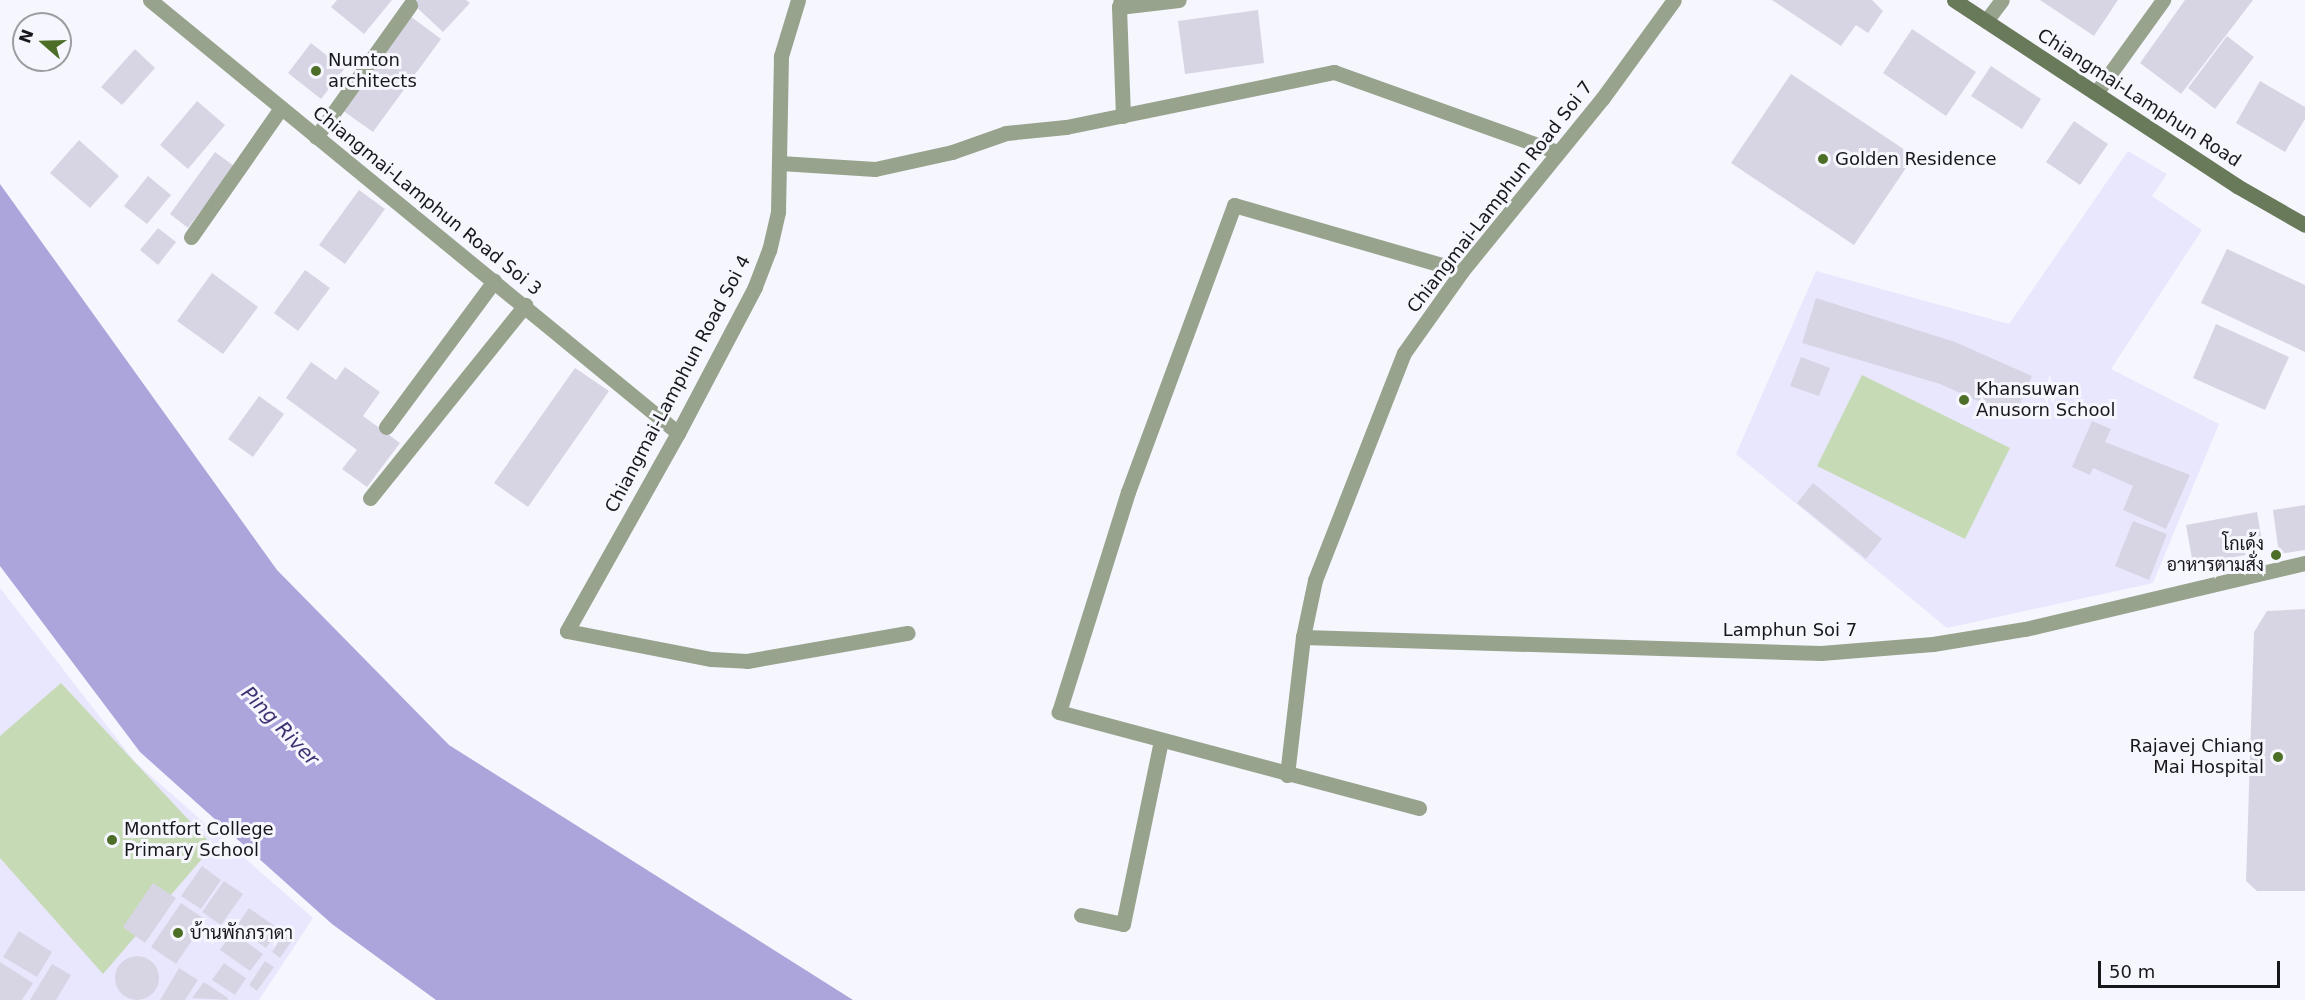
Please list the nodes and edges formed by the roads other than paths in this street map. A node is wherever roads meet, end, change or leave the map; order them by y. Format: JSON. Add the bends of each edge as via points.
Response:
{"nodes":[{"id":1,"x":150,"y":0,"type":"edge"},
{"id":2,"x":798,"y":0,"type":"edge"},
{"id":3,"x":1179,"y":0,"type":"edge"},
{"id":4,"x":1674,"y":0,"type":"edge"},
{"id":5,"x":1954,"y":0,"type":"edge"},
{"id":6,"x":2002,"y":0,"type":"edge"},
{"id":7,"x":2163,"y":0,"type":"edge"},
{"id":8,"x":1120,"y":4,"type":"edge"},
{"id":9,"x":410,"y":5,"type":"dead end"},
{"id":10,"x":1986,"y":21,"type":"junction"},
{"id":11,"x":2096,"y":93,"type":"junction"},
{"id":12,"x":281,"y":108,"type":"junction"},
{"id":13,"x":1122,"y":116,"type":"junction"},
{"id":14,"x":316,"y":136,"type":"junction"},
{"id":15,"x":1558,"y":152,"type":"junction"},
{"id":16,"x":780,"y":163,"type":"junction"},
{"id":17,"x":2305,"y":225,"type":"edge"},
{"id":18,"x":191,"y":237,"type":"dead end"},
{"id":19,"x":1461,"y":271,"type":"junction"},
{"id":20,"x":494,"y":281,"type":"junction"},
{"id":21,"x":525,"y":305,"type":"junction"},
{"id":22,"x":386,"y":426,"type":"dead end"},
{"id":23,"x":678,"y":433,"type":"junction"},
{"id":24,"x":370,"y":498,"type":"dead end"},
{"id":25,"x":2305,"y":563,"type":"edge"},
{"id":26,"x":908,"y":633,"type":"dead end"},
{"id":27,"x":1303,"y":637,"type":"junction"},
{"id":28,"x":1161,"y":740,"type":"junction"},
{"id":29,"x":1287,"y":775,"type":"junction"},
{"id":30,"x":1419,"y":808,"type":"dead end"},
{"id":31,"x":1081,"y":915,"type":"dead end"}],
"edges":[{"from":1,"to":12,"type":"street","name":"Chiangmai-Lamphun Road Soi 3"},
{"from":2,"to":16,"type":"street","name":"Chiangmai-Lamphun Road Soi 4","via":[[781,56]]},
{"from":3,"to":8,"type":"street"},
{"from":4,"to":15,"type":"street","name":"Chiangmai-Lamphun Road Soi 7"},
{"from":5,"to":10,"type":"main road","name":"Chiangmai-Lamphun Road"},
{"from":6,"to":10,"type":"street"},
{"from":7,"to":11,"type":"street"},
{"from":8,"to":13,"type":"street"},
{"from":9,"to":14,"type":"street"},
{"from":10,"to":11,"type":"main road","name":"Chiangmai-Lamphun Road"},
{"from":11,"to":17,"type":"main road","name":"Chiangmai-Lamphun Road"},
{"from":12,"to":14,"type":"street","name":"Chiangmai-Lamphun Road Soi 3"},
{"from":12,"to":18,"type":"street"},
{"from":13,"to":15,"type":"street","via":[[1334,72]]},
{"from":13,"to":16,"type":"street","via":[[1006,132],[952,152],[875,169]]},
{"from":14,"to":20,"type":"street","name":"Chiangmai-Lamphun Road Soi 3"},
{"from":15,"to":19,"type":"street","name":"Chiangmai-Lamphun Road Soi 7"},
{"from":16,"to":23,"type":"street","name":"Chiangmai-Lamphun Road Soi 4","via":[[778,212],[769,250],[755,287]]},
{"from":19,"to":27,"type":"street","name":"Chiangmai-Lamphun Road Soi 7","via":[[1404,353],[1315,580]]},
{"from":19,"to":28,"type":"street","via":[[1234,205],[1128,492],[1059,712]]},
{"from":20,"to":21,"type":"street","name":"Chiangmai-Lamphun Road Soi 3"},
{"from":20,"to":22,"type":"street"},
{"from":21,"to":23,"type":"street","name":"Chiangmai-Lamphun Road Soi 3"},
{"from":21,"to":24,"type":"street"},
{"from":23,"to":26,"type":"street","name":"Chiangmai-Lamphun Road Soi 4","via":[[567,631],[711,659],[747,661]]},
{"from":25,"to":27,"type":"street","name":"Lamphun Soi 7","via":[[2025,629],[1933,644],[1821,653]]},
{"from":27,"to":29,"type":"street","name":"Chiangmai-Lamphun Road Soi 7"},
{"from":28,"to":29,"type":"street"},
{"from":28,"to":31,"type":"street","via":[[1123,924]]},
{"from":29,"to":30,"type":"street"}]}
